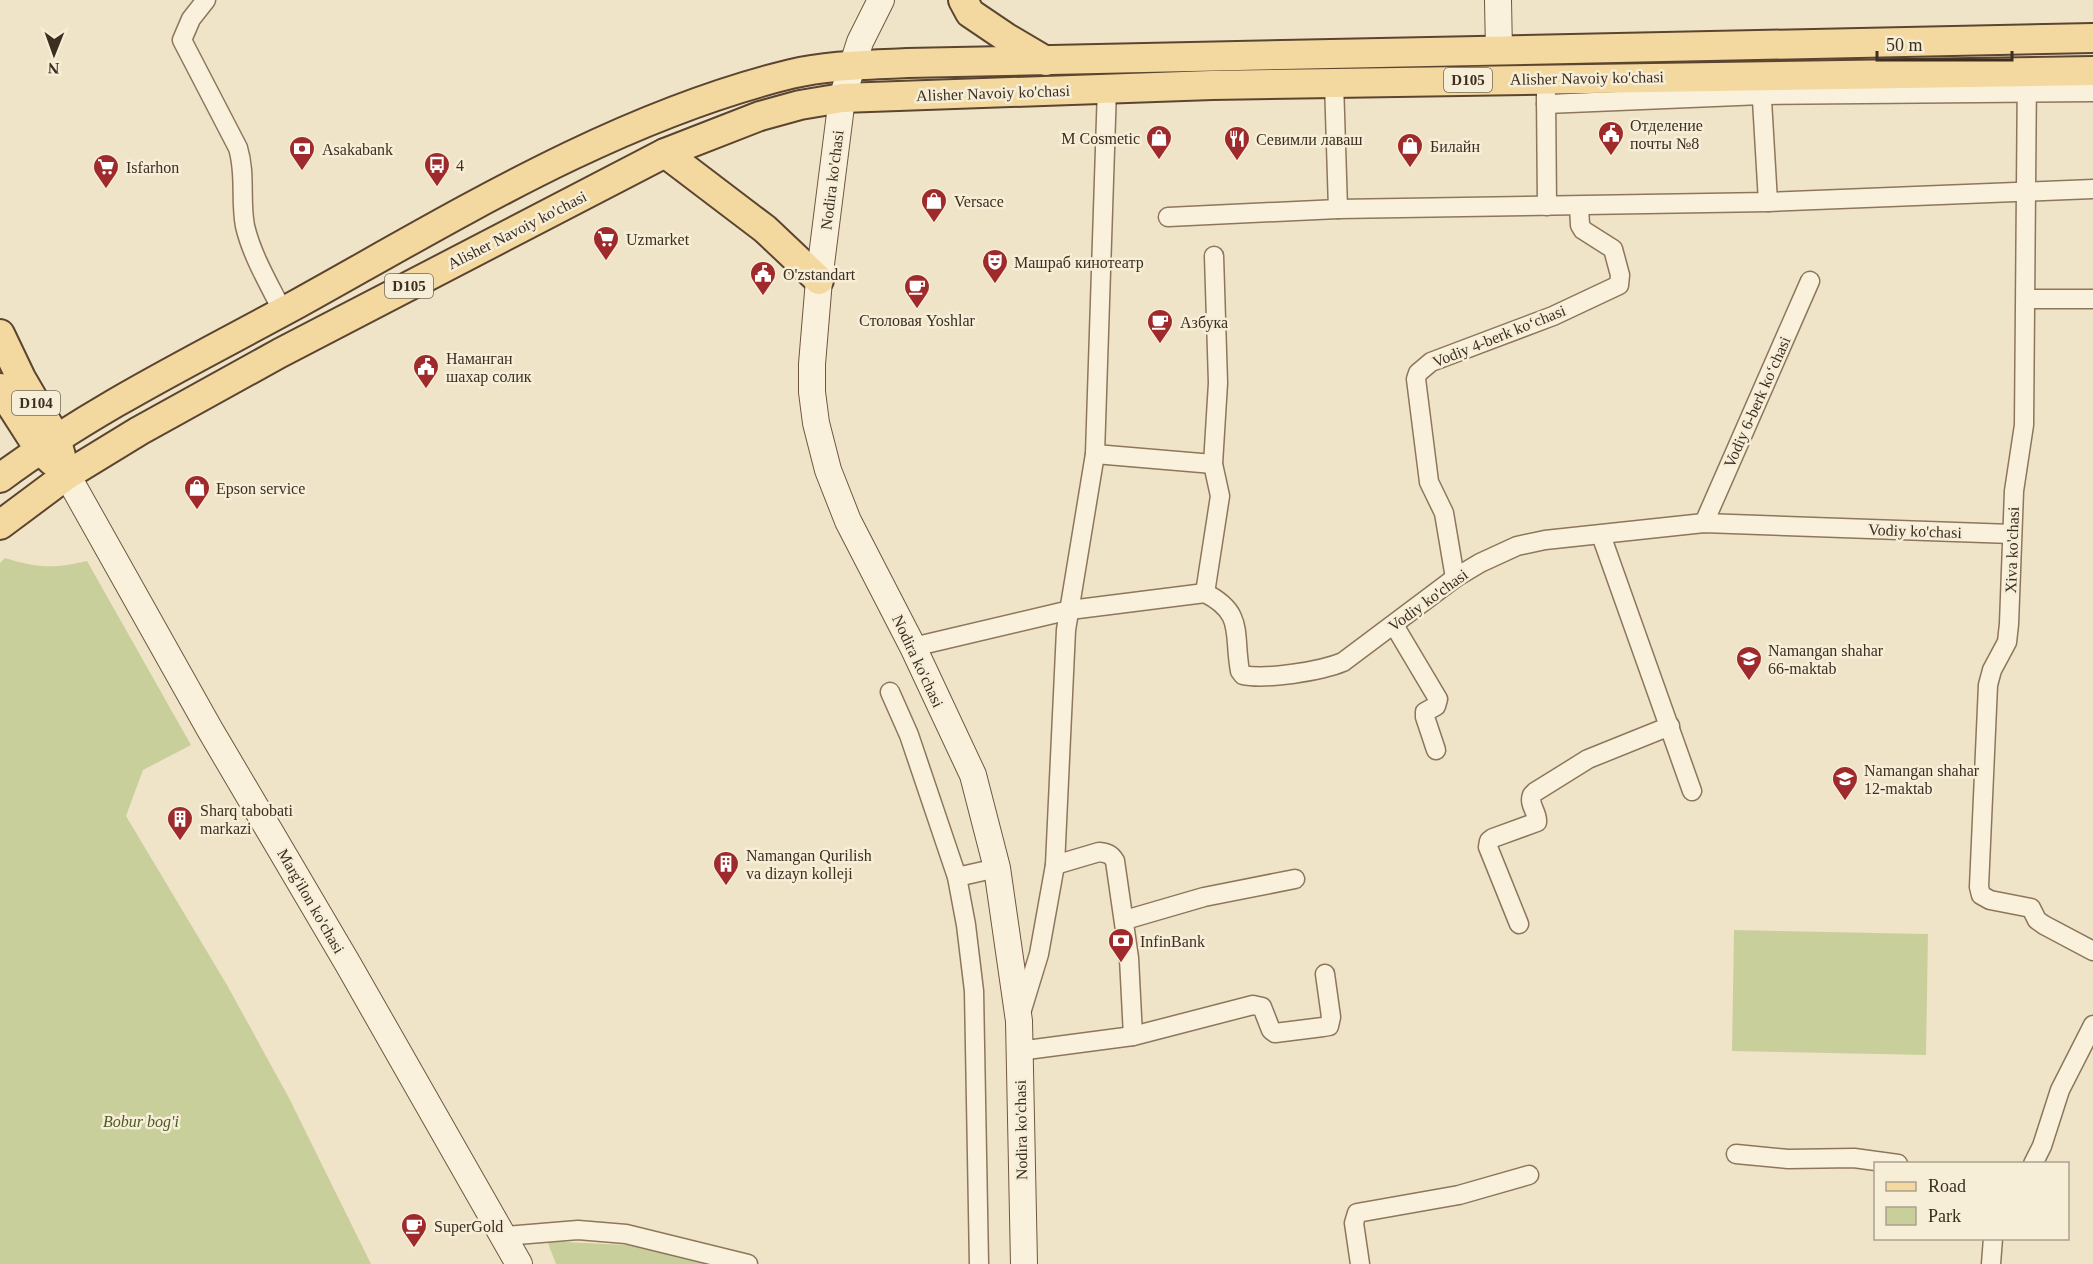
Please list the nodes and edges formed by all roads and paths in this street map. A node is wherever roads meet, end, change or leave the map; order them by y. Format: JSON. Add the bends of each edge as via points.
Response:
{"nodes":[{"id":1,"x":206,"y":0,"type":"edge"},
{"id":2,"x":881,"y":0,"type":"edge"},
{"id":3,"x":963,"y":0,"type":"edge"},
{"id":4,"x":1498,"y":0,"type":"edge"},
{"id":5,"x":2093,"y":38,"type":"edge"},
{"id":6,"x":1499,"y":51,"type":"junction"},
{"id":7,"x":1046,"y":61,"type":"junction"},
{"id":8,"x":852,"y":66,"type":"junction"},
{"id":9,"x":2093,"y":71,"type":"edge"},
{"id":10,"x":1334,"y":82,"type":"junction"},
{"id":11,"x":2027,"y":82,"type":"junction"},
{"id":12,"x":1762,"y":85,"type":"junction"},
{"id":13,"x":1107,"y":88,"type":"junction"},
{"id":14,"x":1546,"y":92,"type":"junction"},
{"id":15,"x":2093,"y":92,"type":"edge"},
{"id":16,"x":842,"y":98,"type":"junction"},
{"id":17,"x":665,"y":153,"type":"junction"},
{"id":18,"x":2093,"y":189,"type":"edge"},
{"id":19,"x":2027,"y":190,"type":"junction"},
{"id":20,"x":1768,"y":201,"type":"junction"},
{"id":21,"x":1547,"y":206,"type":"junction"},
{"id":22,"x":1579,"y":206,"type":"junction"},
{"id":23,"x":1338,"y":209,"type":"junction"},
{"id":24,"x":1168,"y":217,"type":"dead end"},
{"id":25,"x":1214,"y":256,"type":"dead end"},
{"id":26,"x":819,"y":280,"type":"junction"},
{"id":27,"x":1810,"y":281,"type":"dead end"},
{"id":28,"x":2026,"y":299,"type":"junction"},
{"id":29,"x":2093,"y":299,"type":"edge"},
{"id":30,"x":283,"y":312,"type":"junction"},
{"id":31,"x":0,"y":334,"type":"edge"},
{"id":32,"x":0,"y":388,"type":"edge"},
{"id":33,"x":48,"y":443,"type":"junction"},
{"id":34,"x":1095,"y":454,"type":"junction"},
{"id":35,"x":1213,"y":464,"type":"junction"},
{"id":36,"x":67,"y":475,"type":"junction"},
{"id":37,"x":0,"y":478,"type":"edge"},
{"id":38,"x":1704,"y":523,"type":"junction"},
{"id":39,"x":0,"y":525,"type":"edge"},
{"id":40,"x":2013,"y":534,"type":"junction"},
{"id":41,"x":1601,"y":536,"type":"junction"},
{"id":42,"x":1455,"y":578,"type":"junction"},
{"id":43,"x":1205,"y":593,"type":"junction"},
{"id":44,"x":1070,"y":610,"type":"junction"},
{"id":45,"x":1394,"y":625,"type":"junction"},
{"id":46,"x":913,"y":647,"type":"junction"},
{"id":47,"x":890,"y":693,"type":"dead end"},
{"id":48,"x":1670,"y":726,"type":"junction"},
{"id":49,"x":1436,"y":750,"type":"dead end"},
{"id":50,"x":1692,"y":791,"type":"dead end"},
{"id":51,"x":1055,"y":865,"type":"junction"},
{"id":52,"x":997,"y":868,"type":"junction"},
{"id":53,"x":957,"y":877,"type":"junction"},
{"id":54,"x":1295,"y":879,"type":"dead end"},
{"id":55,"x":1125,"y":920,"type":"junction"},
{"id":56,"x":1519,"y":924,"type":"dead end"},
{"id":57,"x":2093,"y":951,"type":"edge"},
{"id":58,"x":1324,"y":974,"type":"dead end"},
{"id":59,"x":1019,"y":1021,"type":"junction"},
{"id":60,"x":2093,"y":1025,"type":"edge"},
{"id":61,"x":1133,"y":1036,"type":"junction"},
{"id":62,"x":1019,"y":1051,"type":"junction"},
{"id":63,"x":1736,"y":1154,"type":"dead end"},
{"id":64,"x":1883,"y":1162,"type":"edge"},
{"id":65,"x":2034,"y":1162,"type":"edge"},
{"id":66,"x":1529,"y":1175,"type":"dead end"},
{"id":67,"x":504,"y":1236,"type":"junction"},
{"id":68,"x":1993,"y":1240,"type":"edge"},
{"id":69,"x":519,"y":1264,"type":"edge"},
{"id":70,"x":748,"y":1264,"type":"edge"},
{"id":71,"x":979,"y":1264,"type":"edge"},
{"id":72,"x":1024,"y":1264,"type":"edge"},
{"id":73,"x":1360,"y":1264,"type":"edge"},
{"id":74,"x":1991,"y":1264,"type":"edge"}],
"edges":[{"from":1,"to":30,"type":"street","via":[[191,19],[182,40],[238,148],[243,163],[245,226]]},
{"from":2,"to":8,"type":"main road","name":"Nodira ko'chasi"},
{"from":3,"to":7,"type":"main road","via":[[970,13]]},
{"from":4,"to":6,"type":"main road"},
{"from":5,"to":6,"type":"main road","name":"Alisher Navoiy ko'chasi","number":"D105"},
{"from":6,"to":7,"type":"main road","name":"Alisher Navoiy ko'chasi","number":"D105"},
{"from":7,"to":8,"type":"main road","name":"Alisher Navoiy ko'chasi","number":"D105"},
{"from":8,"to":16,"type":"main road","name":"Nodira ko'chasi"},
{"from":8,"to":30,"type":"main road","number":"D105","via":[[794,74],[708,97],[609,139],[510,188]]},
{"from":9,"to":11,"type":"main road","name":"Alisher Navoiy ko'chasi","number":"D105"},
{"from":10,"to":13,"type":"main road","name":"Alisher Navoiy ko'chasi","number":"D105"},
{"from":10,"to":14,"type":"main road","name":"Alisher Navoiy ko'chasi","number":"D105"},
{"from":10,"to":23,"type":"street"},
{"from":11,"to":12,"type":"main road","name":"Alisher Navoiy ko'chasi","number":"D105"},
{"from":11,"to":15,"type":"street"},
{"from":11,"to":19,"type":"street","name":"Xiva ko'chasi"},
{"from":12,"to":14,"type":"main road","name":"Alisher Navoiy ko'chasi","number":"D105"},
{"from":12,"to":20,"type":"street"},
{"from":13,"to":16,"type":"main road","name":"Alisher Navoiy ko'chasi","number":"D105"},
{"from":13,"to":34,"type":"street"},
{"from":14,"to":21,"type":"street"},
{"from":16,"to":17,"type":"main road","name":"Alisher Navoiy ko'chasi","number":"D105","via":[[760,116]]},
{"from":16,"to":26,"type":"main road","name":"Nodira ko'chasi"},
{"from":17,"to":26,"type":"main road","via":[[765,229]]},
{"from":17,"to":36,"type":"main road","name":"Alisher Navoiy ko'chasi","number":"D105","via":[[280,353]]},
{"from":18,"to":19,"type":"street"},
{"from":19,"to":20,"type":"street"},
{"from":19,"to":28,"type":"street","name":"Xiva ko'chasi"},
{"from":20,"to":22,"type":"street"},
{"from":21,"to":22,"type":"street"},
{"from":21,"to":23,"type":"street"},
{"from":22,"to":42,"type":"street","name":"Vodiy 4-berk koʻchasi","via":[[1583,230],[1613,249],[1619,285],[1431,362],[1418,373],[1429,482],[1444,513]]},
{"from":23,"to":24,"type":"street"},
{"from":25,"to":35,"type":"street","via":[[1218,383]]},
{"from":26,"to":46,"type":"main road","name":"Nodira ko'chasi","via":[[812,392],[828,470]]},
{"from":27,"to":38,"type":"street","name":"Vodiy 6-berk koʻchasi"},
{"from":28,"to":29,"type":"street"},
{"from":28,"to":40,"type":"street","name":"Xiva ko'chasi","via":[[2024,425],[2014,491]]},
{"from":30,"to":33,"type":"main road","number":"D105"},
{"from":31,"to":33,"type":"main road","number":"D104"},
{"from":32,"to":33,"type":"main road","number":"D104"},
{"from":33,"to":36,"type":"main road","number":"D104"},
{"from":33,"to":37,"type":"main road","number":"D105"},
{"from":34,"to":35,"type":"street"},
{"from":34,"to":44,"type":"street"},
{"from":35,"to":43,"type":"street","via":[[1220,496]]},
{"from":36,"to":39,"type":"main road","name":"Alisher Navoiy ko'chasi","number":"D105"},
{"from":36,"to":67,"type":"main road","name":"Marg'ilon ko'chasi"},
{"from":38,"to":40,"type":"street","name":"Vodiy ko'chasi"},
{"from":38,"to":41,"type":"street","name":"Vodiy ko'chasi"},
{"from":40,"to":57,"type":"street","name":"Xiva ko'chasi","via":[[2007,642],[1988,685],[1979,887],[1981,895],[1990,900],[2031,908],[2044,925]]},
{"from":41,"to":42,"type":"street","name":"Vodiy ko'chasi","via":[[1517,546]]},
{"from":41,"to":48,"type":"street"},
{"from":42,"to":45,"type":"street","name":"Vodiy ko'chasi"},
{"from":43,"to":44,"type":"street"},
{"from":43,"to":45,"type":"street","name":"Vodiy ko'chasi","via":[[1221,601],[1231,613],[1240,671],[1248,676],[1328,668],[1343,662]]},
{"from":44,"to":46,"type":"street"},
{"from":44,"to":51,"type":"street","via":[[1063,657]]},
{"from":45,"to":49,"type":"street","via":[[1438,699],[1436,706],[1425,712]]},
{"from":46,"to":52,"type":"main road","name":"Nodira ko'chasi","via":[[973,775]]},
{"from":47,"to":53,"type":"street","via":[[909,735]]},
{"from":48,"to":50,"type":"street"},
{"from":48,"to":56,"type":"street","via":[[1588,759],[1535,792],[1531,802],[1537,822],[1489,841]]},
{"from":51,"to":55,"type":"street","via":[[1099,852],[1112,856]]},
{"from":51,"to":59,"type":"street","via":[[1039,954]]},
{"from":52,"to":53,"type":"street"},
{"from":52,"to":59,"type":"main road","name":"Nodira ko'chasi"},
{"from":53,"to":71,"type":"street","via":[[974,991]]},
{"from":54,"to":55,"type":"street","via":[[1204,897]]},
{"from":55,"to":61,"type":"street"},
{"from":58,"to":61,"type":"street","via":[[1329,1026],[1275,1033],[1262,1007],[1253,1005]]},
{"from":59,"to":62,"type":"main road","name":"Nodira ko'chasi"},
{"from":60,"to":65,"type":"street","via":[[2060,1090]]},
{"from":61,"to":62,"type":"street"},
{"from":62,"to":72,"type":"main road","name":"Nodira ko'chasi"},
{"from":63,"to":64,"type":"street"},
{"from":66,"to":73,"type":"street","via":[[1459,1195],[1357,1213],[1354,1223]]},
{"from":67,"to":69,"type":"main road","name":"Marg'ilon ko'chasi"},
{"from":67,"to":70,"type":"street","via":[[578,1230],[626,1234]]},
{"from":68,"to":74,"type":"street"}]}
